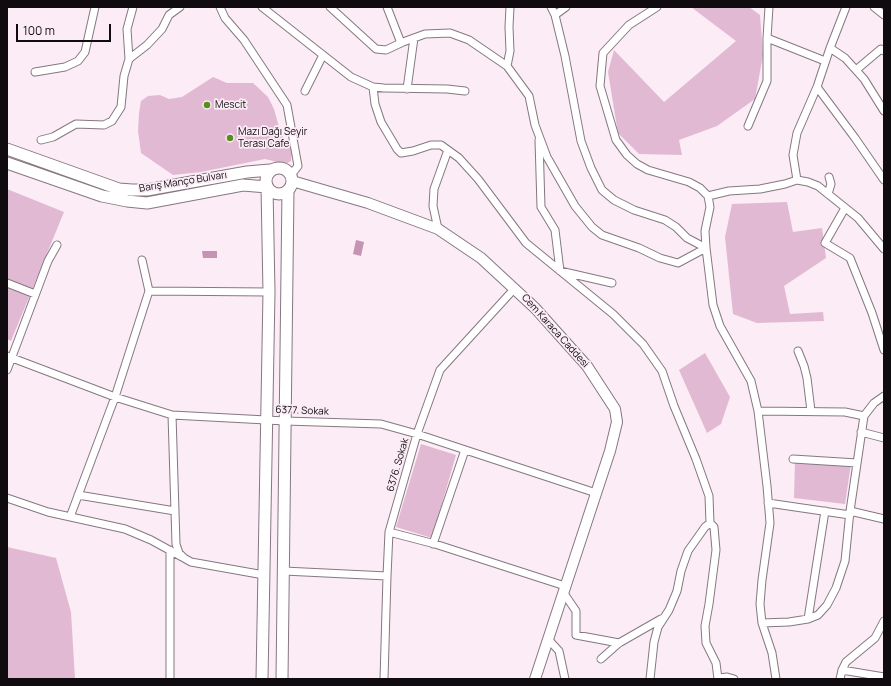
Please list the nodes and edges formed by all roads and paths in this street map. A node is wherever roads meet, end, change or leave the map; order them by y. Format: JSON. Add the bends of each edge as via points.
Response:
{"nodes":[{"id":1,"x":95,"y":7,"type":"edge"},
{"id":2,"x":133,"y":7,"type":"edge"},
{"id":3,"x":180,"y":7,"type":"edge"},
{"id":4,"x":220,"y":7,"type":"edge"},
{"id":5,"x":262,"y":7,"type":"edge"},
{"id":6,"x":330,"y":7,"type":"edge"},
{"id":7,"x":387,"y":7,"type":"edge"},
{"id":8,"x":510,"y":7,"type":"edge"},
{"id":9,"x":551,"y":7,"type":"edge"},
{"id":10,"x":566,"y":7,"type":"edge"},
{"id":11,"x":657,"y":7,"type":"edge"},
{"id":12,"x":769,"y":7,"type":"edge"},
{"id":13,"x":846,"y":7,"type":"edge"},
{"id":14,"x":874,"y":7,"type":"edge"},
{"id":15,"x":555,"y":15,"type":"junction"},
{"id":16,"x":884,"y":15,"type":"edge"},
{"id":17,"x":414,"y":38,"type":"junction"},
{"id":18,"x":767,"y":38,"type":"junction"},
{"id":19,"x":401,"y":43,"type":"junction"},
{"id":20,"x":830,"y":48,"type":"junction"},
{"id":21,"x":884,"y":51,"type":"edge"},
{"id":22,"x":323,"y":55,"type":"junction"},
{"id":23,"x":129,"y":59,"type":"junction"},
{"id":24,"x":825,"y":62,"type":"junction"},
{"id":25,"x":507,"y":66,"type":"junction"},
{"id":26,"x":856,"y":70,"type":"junction"},
{"id":27,"x":35,"y":72,"type":"dead end"},
{"id":28,"x":373,"y":87,"type":"junction"},
{"id":29,"x":817,"y":87,"type":"junction"},
{"id":30,"x":407,"y":89,"type":"junction"},
{"id":31,"x":305,"y":91,"type":"dead end"},
{"id":32,"x":465,"y":91,"type":"dead end"},
{"id":33,"x":884,"y":111,"type":"edge"},
{"id":34,"x":748,"y":126,"type":"dead end"},
{"id":35,"x":539,"y":134,"type":"junction"},
{"id":36,"x":41,"y":140,"type":"dead end"},
{"id":37,"x":7,"y":149,"type":"edge"},
{"id":38,"x":448,"y":150,"type":"junction"},
{"id":39,"x":7,"y":162,"type":"edge"},
{"id":40,"x":270,"y":170,"type":"junction"},
{"id":41,"x":829,"y":177,"type":"dead end"},
{"id":42,"x":797,"y":180,"type":"junction"},
{"id":43,"x":884,"y":180,"type":"edge"},
{"id":44,"x":290,"y":182,"type":"junction"},
{"id":45,"x":267,"y":187,"type":"junction"},
{"id":46,"x":828,"y":194,"type":"junction"},
{"id":47,"x":708,"y":196,"type":"junction"},
{"id":48,"x":845,"y":208,"type":"junction"},
{"id":49,"x":438,"y":229,"type":"junction"},
{"id":50,"x":57,"y":245,"type":"dead end"},
{"id":51,"x":706,"y":248,"type":"junction"},
{"id":52,"x":884,"y":249,"type":"edge"},
{"id":53,"x":142,"y":260,"type":"dead end"},
{"id":54,"x":560,"y":271,"type":"junction"},
{"id":55,"x":7,"y":283,"type":"edge"},
{"id":56,"x":612,"y":283,"type":"dead end"},
{"id":57,"x":515,"y":288,"type":"junction"},
{"id":58,"x":149,"y":291,"type":"junction"},
{"id":59,"x":269,"y":292,"type":"junction"},
{"id":60,"x":35,"y":294,"type":"junction"},
{"id":61,"x":884,"y":350,"type":"edge"},
{"id":62,"x":798,"y":351,"type":"dead end"},
{"id":63,"x":9,"y":357,"type":"edge"},
{"id":64,"x":7,"y":370,"type":"edge"},
{"id":65,"x":884,"y":396,"type":"edge"},
{"id":66,"x":115,"y":397,"type":"junction"},
{"id":67,"x":758,"y":411,"type":"junction"},
{"id":68,"x":811,"y":411,"type":"junction"},
{"id":69,"x":172,"y":415,"type":"junction"},
{"id":70,"x":864,"y":416,"type":"junction"},
{"id":71,"x":267,"y":420,"type":"junction"},
{"id":72,"x":285,"y":421,"type":"junction"},
{"id":73,"x":861,"y":432,"type":"junction"},
{"id":74,"x":417,"y":434,"type":"junction"},
{"id":75,"x":884,"y":438,"type":"edge"},
{"id":76,"x":465,"y":450,"type":"junction"},
{"id":77,"x":793,"y":459,"type":"dead end"},
{"id":78,"x":857,"y":463,"type":"junction"},
{"id":79,"x":596,"y":492,"type":"junction"},
{"id":80,"x":78,"y":495,"type":"junction"},
{"id":81,"x":7,"y":498,"type":"edge"},
{"id":82,"x":768,"y":503,"type":"junction"},
{"id":83,"x":175,"y":511,"type":"junction"},
{"id":84,"x":825,"y":511,"type":"junction"},
{"id":85,"x":850,"y":513,"type":"junction"},
{"id":86,"x":70,"y":517,"type":"junction"},
{"id":87,"x":884,"y":519,"type":"edge"},
{"id":88,"x":710,"y":524,"type":"junction"},
{"id":89,"x":389,"y":532,"type":"junction"},
{"id":90,"x":433,"y":544,"type":"junction"},
{"id":91,"x":170,"y":550,"type":"junction"},
{"id":92,"x":184,"y":558,"type":"junction"},
{"id":93,"x":284,"y":571,"type":"junction"},
{"id":94,"x":264,"y":574,"type":"junction"},
{"id":95,"x":386,"y":576,"type":"junction"},
{"id":96,"x":564,"y":589,"type":"junction"},
{"id":97,"x":663,"y":618,"type":"junction"},
{"id":98,"x":808,"y":619,"type":"junction"},
{"id":99,"x":884,"y":621,"type":"edge"},
{"id":100,"x":762,"y":623,"type":"junction"},
{"id":101,"x":548,"y":639,"type":"junction"},
{"id":102,"x":619,"y":644,"type":"junction"},
{"id":103,"x":601,"y":659,"type":"dead end"},
{"id":104,"x":842,"y":670,"type":"junction"},
{"id":105,"x":868,"y":676,"type":"edge"},
{"id":106,"x":884,"y":677,"type":"edge"},
{"id":107,"x":719,"y":678,"type":"edge"},
{"id":108,"x":170,"y":679,"type":"edge"},
{"id":109,"x":262,"y":679,"type":"edge"},
{"id":110,"x":282,"y":679,"type":"edge"},
{"id":111,"x":384,"y":679,"type":"edge"},
{"id":112,"x":535,"y":679,"type":"edge"},
{"id":113,"x":565,"y":679,"type":"edge"},
{"id":114,"x":650,"y":679,"type":"edge"},
{"id":115,"x":734,"y":679,"type":"edge"},
{"id":116,"x":776,"y":679,"type":"edge"},
{"id":117,"x":840,"y":679,"type":"edge"}],
"edges":[{"from":1,"to":27,"type":"street","via":[[85,52],[78,61],[65,67]]},
{"from":2,"to":23,"type":"street","via":[[127,29]]},
{"from":3,"to":23,"type":"street","via":[[169,15],[162,29],[147,45]]},
{"from":4,"to":44,"type":"street","via":[[225,18],[244,40],[287,105],[298,166]]},
{"from":5,"to":22,"type":"street"},
{"from":6,"to":19,"type":"street","via":[[376,49],[386,50]]},
{"from":7,"to":19,"type":"street"},
{"from":8,"to":25,"type":"street","via":[[510,51]]},
{"from":9,"to":15,"type":"street"},
{"from":10,"to":15,"type":"street"},
{"from":11,"to":47,"type":"street","via":[[629,25],[603,53],[600,86],[616,140],[627,155],[648,170],[689,182]]},
{"from":12,"to":18,"type":"street"},
{"from":13,"to":20,"type":"street"},
{"from":14,"to":16,"type":"street"},
{"from":15,"to":51,"type":"street","via":[[581,141],[602,190],[614,200],[634,210],[665,220],[687,238]]},
{"from":17,"to":19,"type":"street"},
{"from":17,"to":25,"type":"street","via":[[425,34],[450,33],[469,40]]},
{"from":17,"to":30,"type":"street"},
{"from":18,"to":24,"type":"street"},
{"from":18,"to":34,"type":"street","via":[[767,81]]},
{"from":20,"to":24,"type":"street"},
{"from":20,"to":26,"type":"street","via":[[845,58]]},
{"from":21,"to":26,"type":"street","via":[[881,49]]},
{"from":22,"to":28,"type":"street","via":[[351,76]]},
{"from":22,"to":31,"type":"street"},
{"from":23,"to":36,"type":"street","via":[[124,76],[121,107],[112,121],[104,125],[76,124],[53,137]]},
{"from":24,"to":29,"type":"street"},
{"from":25,"to":35,"type":"street","via":[[529,96]]},
{"from":26,"to":33,"type":"street"},
{"from":28,"to":30,"type":"street"},
{"from":28,"to":38,"type":"street","via":[[381,122],[388,137],[401,153],[431,145],[441,145]]},
{"from":29,"to":42,"type":"street","via":[[797,134],[792,155]]},
{"from":29,"to":43,"type":"street"},
{"from":30,"to":32,"type":"street"},
{"from":35,"to":51,"type":"street","via":[[547,157],[575,206],[602,235],[678,263]]},
{"from":35,"to":54,"type":"street","via":[[541,207],[555,230]]},
{"from":37,"to":40,"type":"main road","name":"Barış Manço Bulvarı","via":[[119,189],[147,190]]},
{"from":38,"to":49,"type":"street","via":[[434,189],[433,206]]},
{"from":38,"to":54,"type":"street","via":[[460,158],[478,179],[526,243]]},
{"from":39,"to":45,"type":"main road","name":"Barış Manço Bulvarı","via":[[102,196],[127,202],[147,203],[243,185]]},
{"from":40,"to":44,"type":"main road","via":[[287,170]]},
{"from":40,"to":45,"type":"main road","via":[[266,180]]},
{"from":41,"to":46,"type":"street","via":[[831,184]]},
{"from":42,"to":46,"type":"street","via":[[818,186]]},
{"from":42,"to":47,"type":"street","via":[[760,190],[729,191]]},
{"from":44,"to":45,"type":"main road","via":[[283,193],[277,194]]},
{"from":44,"to":49,"type":"street","name":"Cem Karaca Caddesi","via":[[368,203]]},
{"from":44,"to":72,"type":"main road"},
{"from":45,"to":59,"type":"main road"},
{"from":46,"to":48,"type":"street"},
{"from":47,"to":51,"type":"street","via":[[710,206],[705,231]]},
{"from":48,"to":52,"type":"street","via":[[858,218]]},
{"from":48,"to":61,"type":"street","via":[[826,244],[850,258]]},
{"from":49,"to":57,"type":"street","name":"Cem Karaca Caddesi","via":[[481,258]]},
{"from":50,"to":60,"type":"street"},
{"from":51,"to":67,"type":"street","via":[[713,305],[720,326],[750,381]]},
{"from":53,"to":58,"type":"street"},
{"from":54,"to":56,"type":"street"},
{"from":54,"to":88,"type":"street","via":[[613,314],[643,344],[662,371],[709,496]]},
{"from":55,"to":60,"type":"street"},
{"from":57,"to":74,"type":"street","name":"6376. Sokak","via":[[440,370]]},
{"from":57,"to":79,"type":"street","name":"Cem Karaca Caddesi","via":[[587,366],[615,409],[617,422]]},
{"from":58,"to":59,"type":"street"},
{"from":58,"to":66,"type":"street"},
{"from":59,"to":71,"type":"main road"},
{"from":60,"to":63,"type":"street"},
{"from":62,"to":68,"type":"street","via":[[807,378]]},
{"from":63,"to":64,"type":"street"},
{"from":63,"to":66,"type":"street","name":"6377. Sokak"},
{"from":65,"to":70,"type":"street","via":[[874,403]]},
{"from":66,"to":69,"type":"street","name":"6377. Sokak"},
{"from":66,"to":80,"type":"street"},
{"from":67,"to":68,"type":"street"},
{"from":67,"to":82,"type":"street"},
{"from":68,"to":70,"type":"street","via":[[845,412]]},
{"from":69,"to":71,"type":"street","name":"6377. Sokak"},
{"from":69,"to":83,"type":"street"},
{"from":70,"to":73,"type":"street"},
{"from":71,"to":72,"type":"street","name":"6377. Sokak"},
{"from":71,"to":94,"type":"main road"},
{"from":72,"to":74,"type":"street","name":"6377. Sokak","via":[[380,424]]},
{"from":72,"to":93,"type":"main road"},
{"from":73,"to":75,"type":"street"},
{"from":73,"to":78,"type":"street"},
{"from":74,"to":76,"type":"street","name":"6377. Sokak"},
{"from":74,"to":89,"type":"street","name":"6376. Sokak"},
{"from":76,"to":79,"type":"street","name":"6377. Sokak"},
{"from":76,"to":90,"type":"street"},
{"from":77,"to":78,"type":"street"},
{"from":78,"to":85,"type":"street"},
{"from":79,"to":96,"type":"street","name":"Cem Karaca Caddesi"},
{"from":80,"to":83,"type":"street"},
{"from":80,"to":86,"type":"street"},
{"from":81,"to":86,"type":"street"},
{"from":82,"to":84,"type":"street"},
{"from":82,"to":100,"type":"street","via":[[770,522],[760,604]]},
{"from":83,"to":92,"type":"street","via":[[176,544]]},
{"from":84,"to":85,"type":"street"},
{"from":84,"to":98,"type":"street"},
{"from":85,"to":87,"type":"street"},
{"from":85,"to":98,"type":"street","via":[[845,561],[836,588],[818,615]]},
{"from":86,"to":91,"type":"street","via":[[125,529]]},
{"from":88,"to":97,"type":"street","via":[[688,551],[678,591]]},
{"from":88,"to":107,"type":"street","via":[[714,527],[716,550],[705,626],[706,643],[716,663]]},
{"from":89,"to":90,"type":"street"},
{"from":89,"to":95,"type":"street","name":"6376. Sokak"},
{"from":90,"to":96,"type":"street"},
{"from":91,"to":92,"type":"street"},
{"from":91,"to":108,"type":"street"},
{"from":92,"to":94,"type":"street","via":[[191,562]]},
{"from":93,"to":95,"type":"street"},
{"from":93,"to":110,"type":"main road"},
{"from":94,"to":109,"type":"main road"},
{"from":95,"to":111,"type":"street","name":"6376. Sokak"},
{"from":96,"to":101,"type":"street","name":"Cem Karaca Caddesi"},
{"from":96,"to":102,"type":"street","via":[[576,611],[576,635]]},
{"from":97,"to":102,"type":"street"},
{"from":97,"to":114,"type":"street","via":[[654,642]]},
{"from":98,"to":100,"type":"street"},
{"from":99,"to":104,"type":"street","via":[[875,638],[846,662]]},
{"from":100,"to":116,"type":"street","via":[[772,653]]},
{"from":101,"to":112,"type":"street","name":"Cem Karaca Caddesi"},
{"from":101,"to":113,"type":"street","via":[[559,651]]},
{"from":102,"to":103,"type":"street"},
{"from":104,"to":105,"type":"street"},
{"from":104,"to":117,"type":"street"},
{"from":105,"to":106,"type":"street"},
{"from":107,"to":115,"type":"street"}]}
